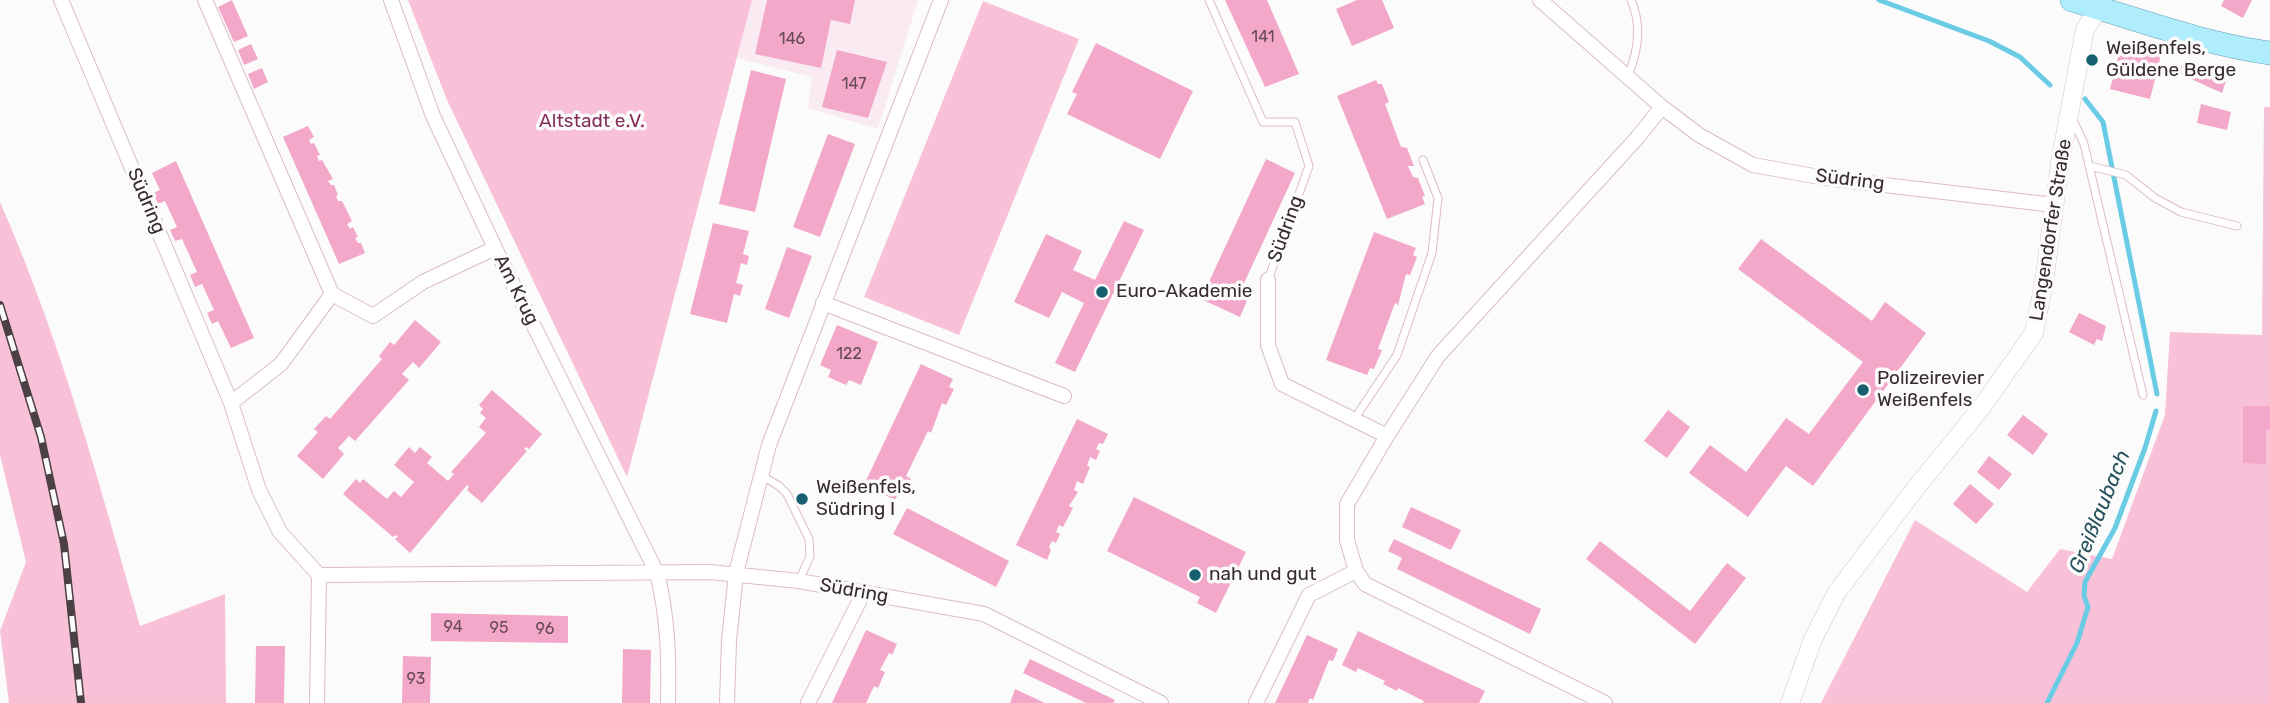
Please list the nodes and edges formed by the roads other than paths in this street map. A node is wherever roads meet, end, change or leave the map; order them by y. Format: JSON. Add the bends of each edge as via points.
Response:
{"nodes":[{"id":1,"x":61,"y":0,"type":"edge"},
{"id":2,"x":205,"y":0,"type":"edge"},
{"id":3,"x":391,"y":0,"type":"edge"},
{"id":4,"x":941,"y":0,"type":"edge"},
{"id":5,"x":1209,"y":0,"type":"edge"},
{"id":6,"x":1540,"y":0,"type":"edge"},
{"id":7,"x":1630,"y":0,"type":"edge"},
{"id":8,"x":2072,"y":0,"type":"edge"},
{"id":9,"x":2101,"y":4,"type":"edge"},
{"id":10,"x":2270,"y":53,"type":"edge"},
{"id":11,"x":1628,"y":77,"type":"junction"},
{"id":12,"x":1662,"y":107,"type":"junction"},
{"id":13,"x":2071,"y":114,"type":"junction"},
{"id":14,"x":1423,"y":160,"type":"dead end"},
{"id":15,"x":2090,"y":166,"type":"junction"},
{"id":16,"x":2054,"y":205,"type":"junction"},
{"id":17,"x":2236,"y":226,"type":"dead end"},
{"id":18,"x":495,"y":247,"type":"junction"},
{"id":19,"x":1268,"y":280,"type":"joint"},
{"id":20,"x":332,"y":294,"type":"junction"},
{"id":21,"x":823,"y":303,"type":"junction"},
{"id":22,"x":2143,"y":394,"type":"dead end"},
{"id":23,"x":1063,"y":396,"type":"dead end"},
{"id":24,"x":231,"y":403,"type":"junction"},
{"id":25,"x":1355,"y":418,"type":"junction"},
{"id":26,"x":1387,"y":436,"type":"junction"},
{"id":27,"x":761,"y":476,"type":"junction"},
{"id":28,"x":1356,"y":572,"type":"junction"},
{"id":29,"x":657,"y":573,"type":"junction"},
{"id":30,"x":736,"y":573,"type":"junction"},
{"id":31,"x":319,"y":575,"type":"junction"},
{"id":32,"x":799,"y":581,"type":"junction"},
{"id":33,"x":863,"y":592,"type":"junction"},
{"id":34,"x":317,"y":703,"type":"edge"},
{"id":35,"x":668,"y":703,"type":"edge"},
{"id":36,"x":727,"y":703,"type":"edge"},
{"id":37,"x":808,"y":703,"type":"edge"},
{"id":38,"x":1161,"y":703,"type":"edge"},
{"id":39,"x":1256,"y":703,"type":"edge"},
{"id":40,"x":1605,"y":703,"type":"edge"},
{"id":41,"x":1790,"y":703,"type":"edge"}],
"edges":[{"from":1,"to":24,"type":"street","name":"Südring"},
{"from":2,"to":20,"type":"street"},
{"from":3,"to":18,"type":"street","name":"Am Krug","via":[[433,116]]},
{"from":4,"to":21,"type":"street"},
{"from":5,"to":19,"type":"lane","name":"Südring","via":[[1263,122],[1295,122],[1310,166]]},
{"from":6,"to":11,"type":"street","name":"Südring"},
{"from":7,"to":11,"type":"lane","via":[[1636,12],[1637,42]]},
{"from":8,"to":9,"type":"main road"},
{"from":9,"to":10,"type":"main road","via":[[2231,46]]},
{"from":9,"to":13,"type":"street","name":"Langendorfer Straße","via":[[2085,29]]},
{"from":11,"to":12,"type":"street","name":"Südring"},
{"from":12,"to":16,"type":"street","name":"Südring","via":[[1699,135],[1753,165]]},
{"from":12,"to":26,"type":"street","via":[[1438,356]]},
{"from":13,"to":15,"type":"lane"},
{"from":13,"to":16,"type":"street","name":"Langendorfer Straße"},
{"from":14,"to":25,"type":"lane","via":[[1438,198],[1432,253],[1397,355]]},
{"from":15,"to":17,"type":"lane","via":[[2126,175],[2180,212]]},
{"from":15,"to":22,"type":"lane"},
{"from":16,"to":41,"type":"street","name":"Langendorfer Straße","via":[[2034,333],[1837,592],[1813,639]]},
{"from":18,"to":20,"type":"street","via":[[423,282],[373,316]]},
{"from":18,"to":29,"type":"street","name":"Am Krug"},
{"from":19,"to":25,"type":"street","name":"Südring","via":[[1268,345],[1282,384]]},
{"from":20,"to":24,"type":"street","via":[[281,364]]},
{"from":21,"to":23,"type":"street"},
{"from":21,"to":27,"type":"street"},
{"from":24,"to":31,"type":"street","name":"Südring","via":[[259,491],[281,533]]},
{"from":25,"to":26,"type":"street","name":"Südring"},
{"from":26,"to":28,"type":"street","via":[[1347,504],[1347,540]]},
{"from":27,"to":30,"type":"street"},
{"from":27,"to":32,"type":"lane","via":[[787,494],[809,539],[810,556]]},
{"from":28,"to":39,"type":"street","via":[[1309,595]]},
{"from":28,"to":40,"type":"street","via":[[1365,584]]},
{"from":29,"to":30,"type":"street","name":"Südring"},
{"from":29,"to":31,"type":"street","name":"Südring"},
{"from":29,"to":35,"type":"street","via":[[669,647]]},
{"from":30,"to":32,"type":"street","name":"Südring"},
{"from":30,"to":36,"type":"street"},
{"from":31,"to":34,"type":"street"},
{"from":32,"to":33,"type":"street","name":"Südring"},
{"from":33,"to":37,"type":"street"},
{"from":33,"to":38,"type":"street","name":"Südring","via":[[984,614]]}]}
